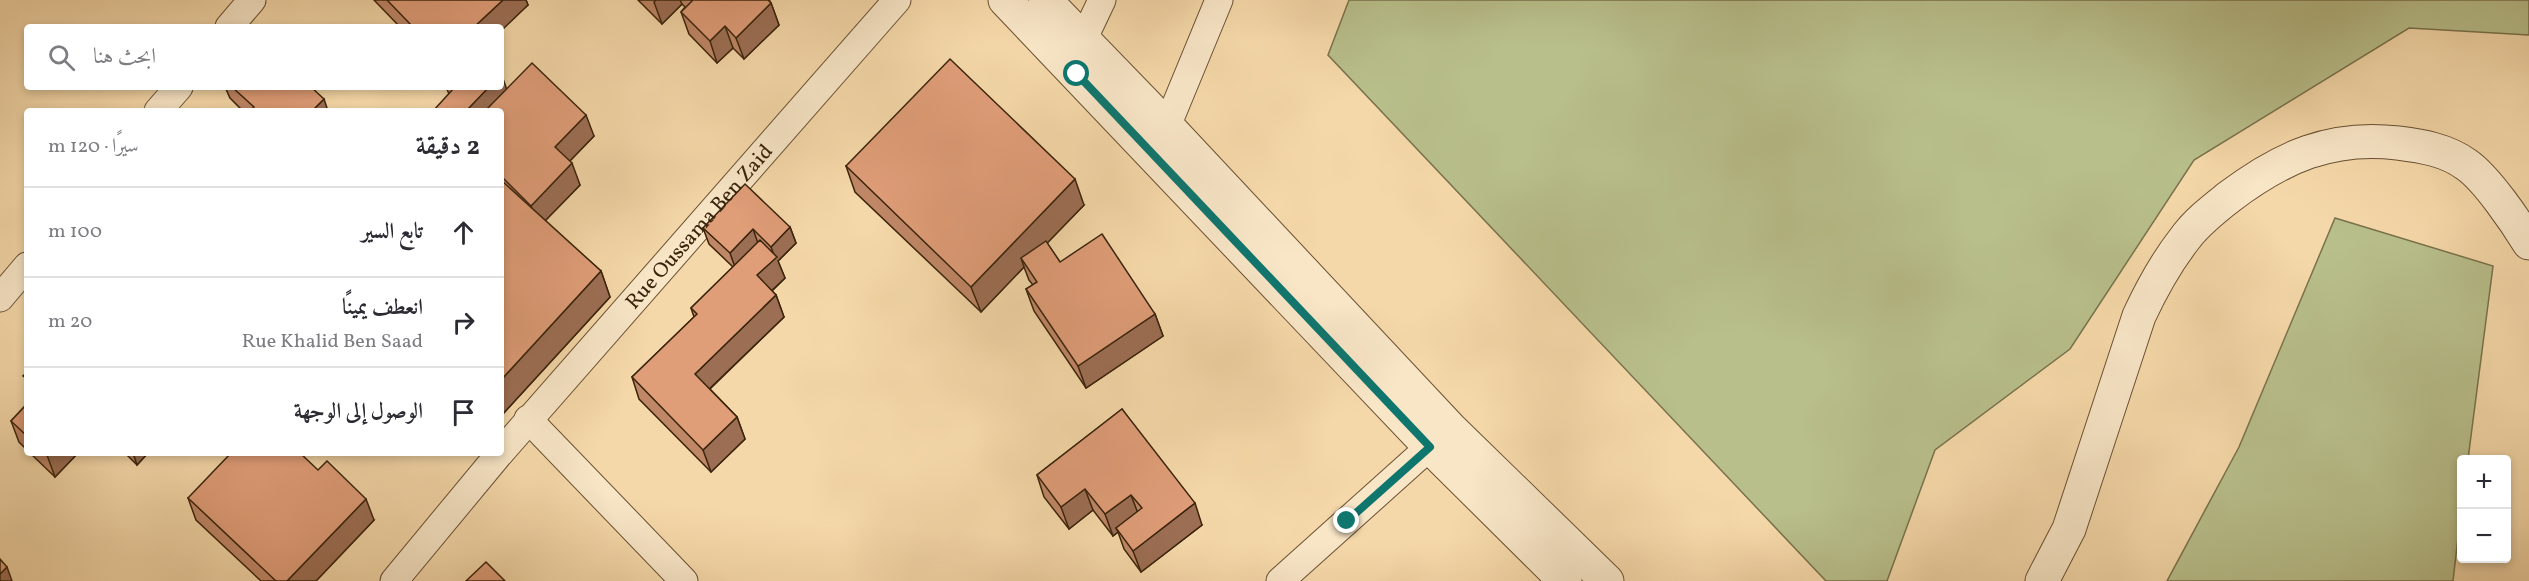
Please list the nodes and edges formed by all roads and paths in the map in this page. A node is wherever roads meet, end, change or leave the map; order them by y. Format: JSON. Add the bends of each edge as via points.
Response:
{"nodes":[{"id":1,"x":252,"y":0,"type":"edge"},
{"id":2,"x":897,"y":0,"type":"edge"},
{"id":3,"x":1005,"y":0,"type":"edge"},
{"id":4,"x":1044,"y":0,"type":"edge"},
{"id":5,"x":1102,"y":0,"type":"edge"},
{"id":6,"x":1219,"y":0,"type":"edge"},
{"id":7,"x":232,"y":24,"type":"edge"},
{"id":8,"x":1073,"y":50,"type":"junction"},
{"id":9,"x":176,"y":90,"type":"edge"},
{"id":10,"x":160,"y":108,"type":"edge"},
{"id":11,"x":1157,"y":136,"type":"junction"},
{"id":12,"x":2529,"y":243,"type":"edge"},
{"id":13,"x":24,"y":269,"type":"edge"},
{"id":14,"x":0,"y":297,"type":"edge"},
{"id":15,"x":528,"y":419,"type":"junction"},
{"id":16,"x":1440,"y":437,"type":"junction"},
{"id":17,"x":504,"y":448,"type":"edge"},
{"id":18,"x":498,"y":456,"type":"edge"},
{"id":19,"x":394,"y":581,"type":"edge"},
{"id":20,"x":684,"y":581,"type":"edge"},
{"id":21,"x":1280,"y":581,"type":"edge"},
{"id":22,"x":1564,"y":581,"type":"edge"},
{"id":23,"x":1607,"y":581,"type":"edge"},
{"id":24,"x":2042,"y":581,"type":"edge"}],
"edges":[{"from":1,"to":7,"type":"street"},
{"from":2,"to":15,"type":"street","name":"Rue Oussama Ben Zaid"},
{"from":3,"to":8,"type":"street"},
{"from":4,"to":8,"type":"street"},
{"from":5,"to":8,"type":"street"},
{"from":6,"to":11,"type":"street"},
{"from":8,"to":11,"type":"street"},
{"from":9,"to":10,"type":"street"},
{"from":11,"to":16,"type":"street"},
{"from":12,"to":24,"type":"street","via":[[2468,165],[2428,148],[2382,141],[2337,144],[2295,156],[2257,177],[2199,222],[2172,256],[2149,295],[2069,529]]},
{"from":13,"to":14,"type":"street"},
{"from":15,"to":17,"type":"street","name":"Rue Oussama Ben Zaid"},
{"from":15,"to":20,"type":"street"},
{"from":16,"to":21,"type":"street"},
{"from":16,"to":22,"type":"street"},
{"from":16,"to":23,"type":"street"},
{"from":18,"to":19,"type":"street","name":"Rue Oussama Ben Zaid"}]}
